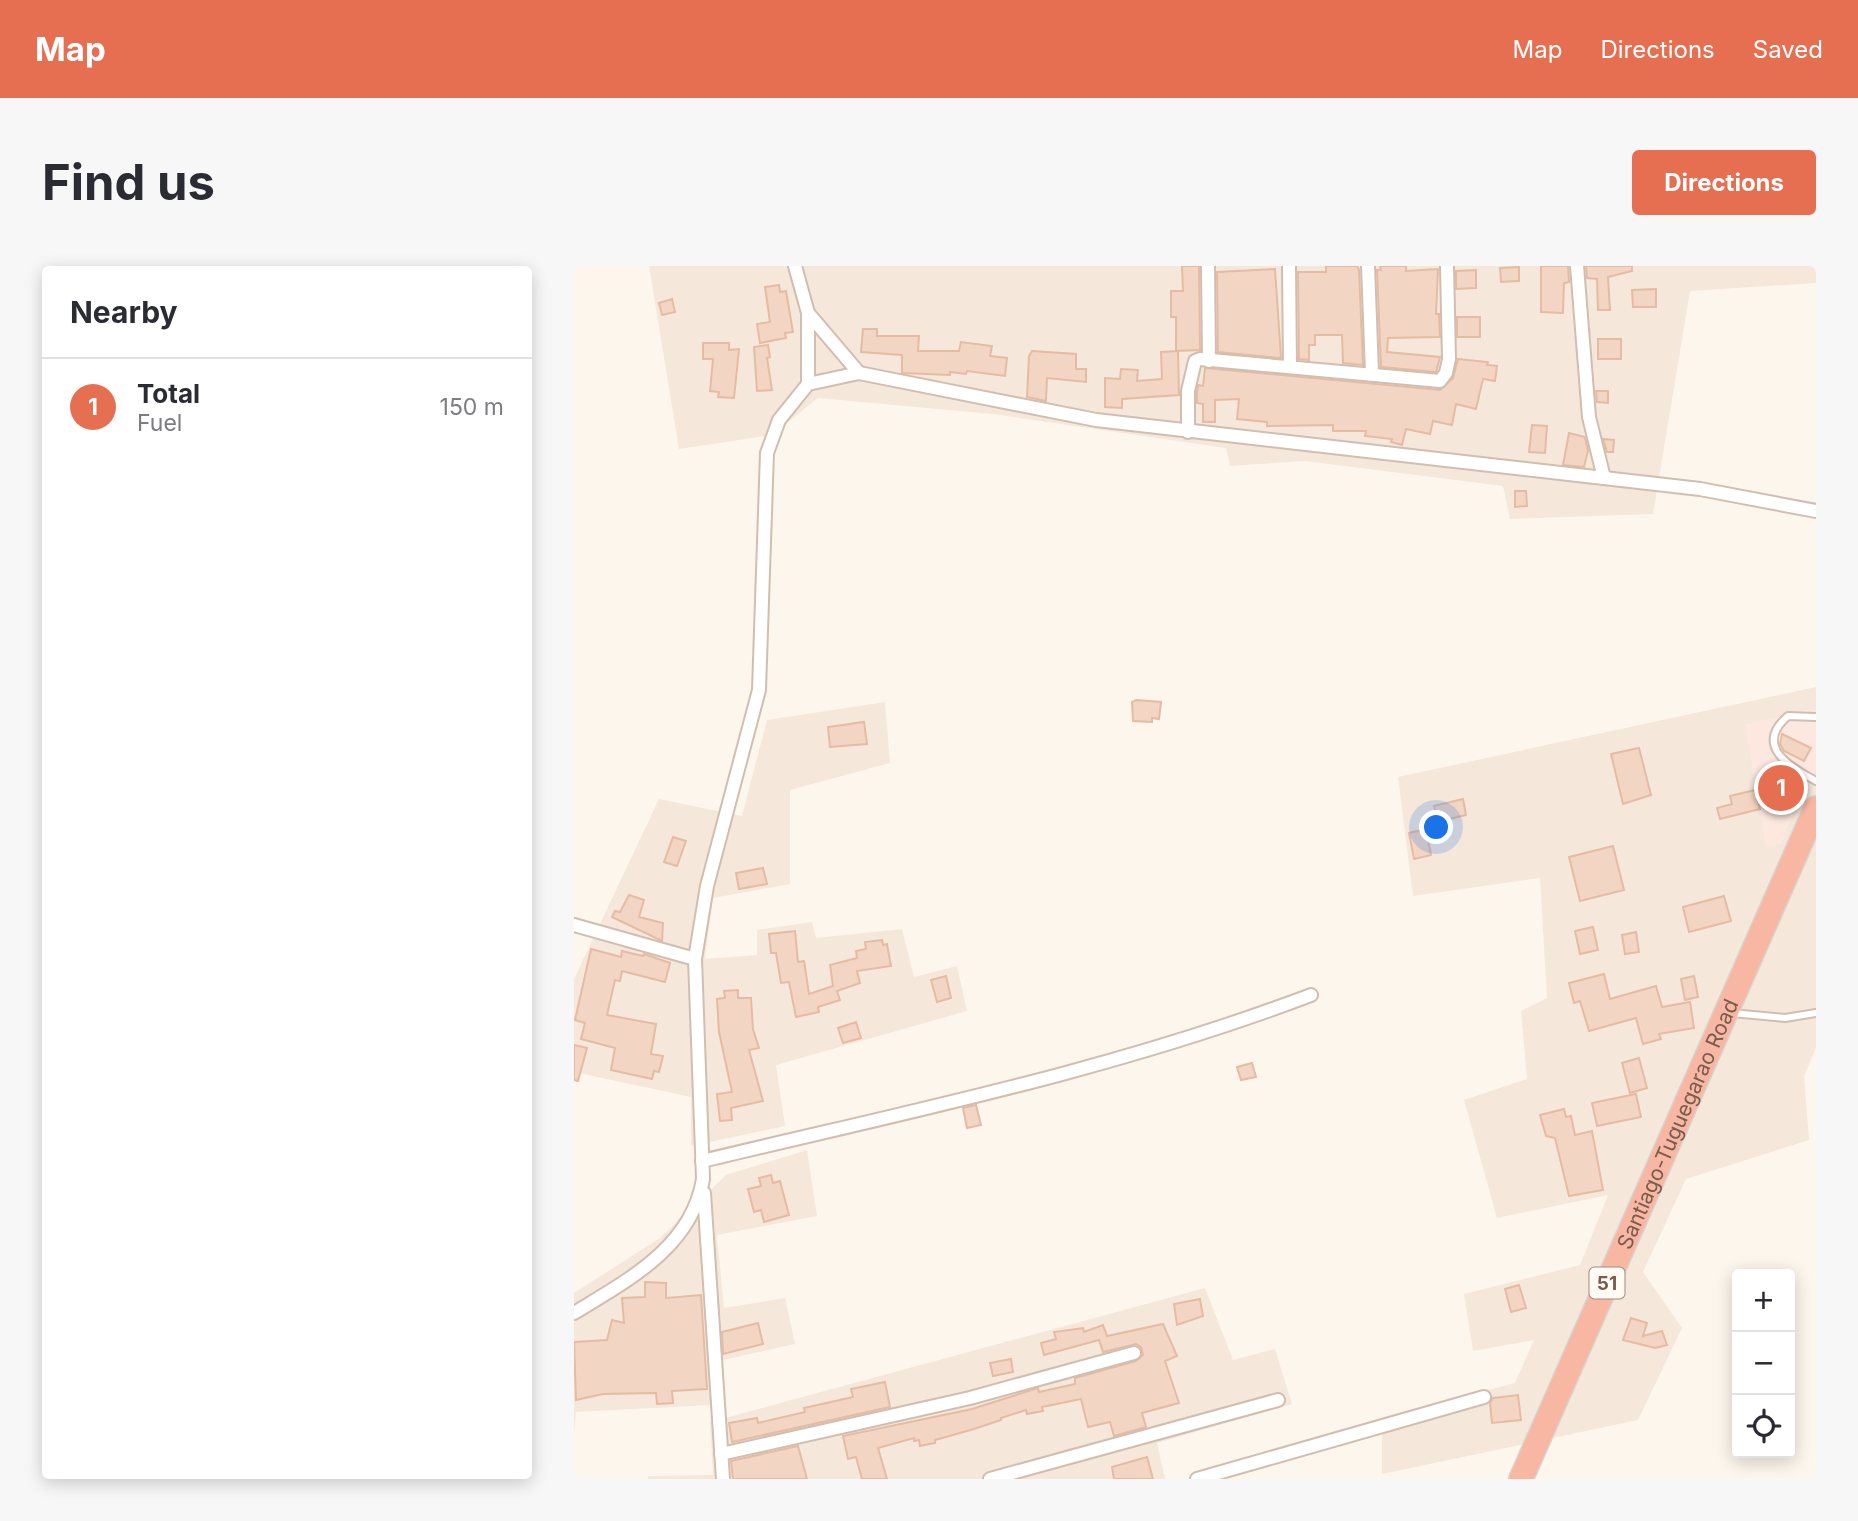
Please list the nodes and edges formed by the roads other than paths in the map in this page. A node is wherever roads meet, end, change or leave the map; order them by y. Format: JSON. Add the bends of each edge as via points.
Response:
{"nodes":[{"id":1,"x":795,"y":266,"type":"edge"},
{"id":2,"x":1208,"y":266,"type":"edge"},
{"id":3,"x":1289,"y":266,"type":"edge"},
{"id":4,"x":1368,"y":266,"type":"edge"},
{"id":5,"x":1447,"y":266,"type":"edge"},
{"id":6,"x":1577,"y":266,"type":"edge"},
{"id":7,"x":808,"y":313,"type":"junction"},
{"id":8,"x":1209,"y":361,"type":"junction"},
{"id":9,"x":1290,"y":366,"type":"junction"},
{"id":10,"x":859,"y":373,"type":"junction"},
{"id":11,"x":1372,"y":373,"type":"junction"},
{"id":12,"x":808,"y":384,"type":"junction"},
{"id":13,"x":1188,"y":432,"type":"junction"},
{"id":14,"x":1604,"y":478,"type":"junction"},
{"id":15,"x":1816,"y":511,"type":"edge"},
{"id":16,"x":1816,"y":717,"type":"edge"},
{"id":17,"x":1816,"y":781,"type":"edge"},
{"id":18,"x":1816,"y":808,"type":"edge"},
{"id":19,"x":574,"y":925,"type":"edge"},
{"id":20,"x":695,"y":959,"type":"junction"},
{"id":21,"x":1311,"y":995,"type":"dead end"},
{"id":22,"x":1726,"y":1012,"type":"junction"},
{"id":23,"x":1816,"y":1013,"type":"edge"},
{"id":24,"x":702,"y":1161,"type":"junction"},
{"id":25,"x":703,"y":1179,"type":"junction"},
{"id":26,"x":574,"y":1312,"type":"edge"},
{"id":27,"x":1135,"y":1353,"type":"dead end"},
{"id":28,"x":1484,"y":1397,"type":"dead end"},
{"id":29,"x":1278,"y":1400,"type":"dead end"},
{"id":30,"x":721,"y":1454,"type":"junction"},
{"id":31,"x":723,"y":1479,"type":"edge"},
{"id":32,"x":990,"y":1479,"type":"edge"},
{"id":33,"x":1197,"y":1479,"type":"edge"},
{"id":34,"x":1521,"y":1479,"type":"edge"}],
"edges":[{"from":1,"to":7,"type":"street"},
{"from":2,"to":8,"type":"street"},
{"from":3,"to":9,"type":"street"},
{"from":4,"to":11,"type":"street"},
{"from":5,"to":11,"type":"street","via":[[1449,359],[1444,377],[1431,382]]},
{"from":6,"to":14,"type":"street","via":[[1589,417]]},
{"from":7,"to":10,"type":"street"},
{"from":7,"to":12,"type":"street"},
{"from":8,"to":9,"type":"street"},
{"from":8,"to":13,"type":"street","via":[[1195,361],[1192,369]]},
{"from":9,"to":11,"type":"street"},
{"from":10,"to":12,"type":"street"},
{"from":10,"to":13,"type":"street","via":[[1069,415]]},
{"from":12,"to":20,"type":"street","via":[[779,420],[767,453],[759,690],[708,886]]},
{"from":13,"to":14,"type":"street"},
{"from":14,"to":15,"type":"street","via":[[1699,489]]},
{"from":16,"to":17,"type":"lane","via":[[1788,716],[1774,734],[1775,749],[1782,759]]},
{"from":18,"to":22,"type":"highway","name":"Santiago-Tuguegarao Road","number":"51"},
{"from":19,"to":20,"type":"street"},
{"from":20,"to":24,"type":"street"},
{"from":21,"to":24,"type":"street","via":[[1086,1068]]},
{"from":22,"to":23,"type":"lane","via":[[1785,1018]]},
{"from":22,"to":34,"type":"highway","name":"Santiago-Tuguegarao Road","number":"51"},
{"from":24,"to":25,"type":"street"},
{"from":25,"to":26,"type":"street","via":[[690,1219],[660,1254],[632,1278]]},
{"from":25,"to":30,"type":"street"},
{"from":27,"to":30,"type":"street","via":[[970,1398]]},
{"from":28,"to":33,"type":"street"},
{"from":29,"to":32,"type":"street"},
{"from":30,"to":31,"type":"street"}]}
